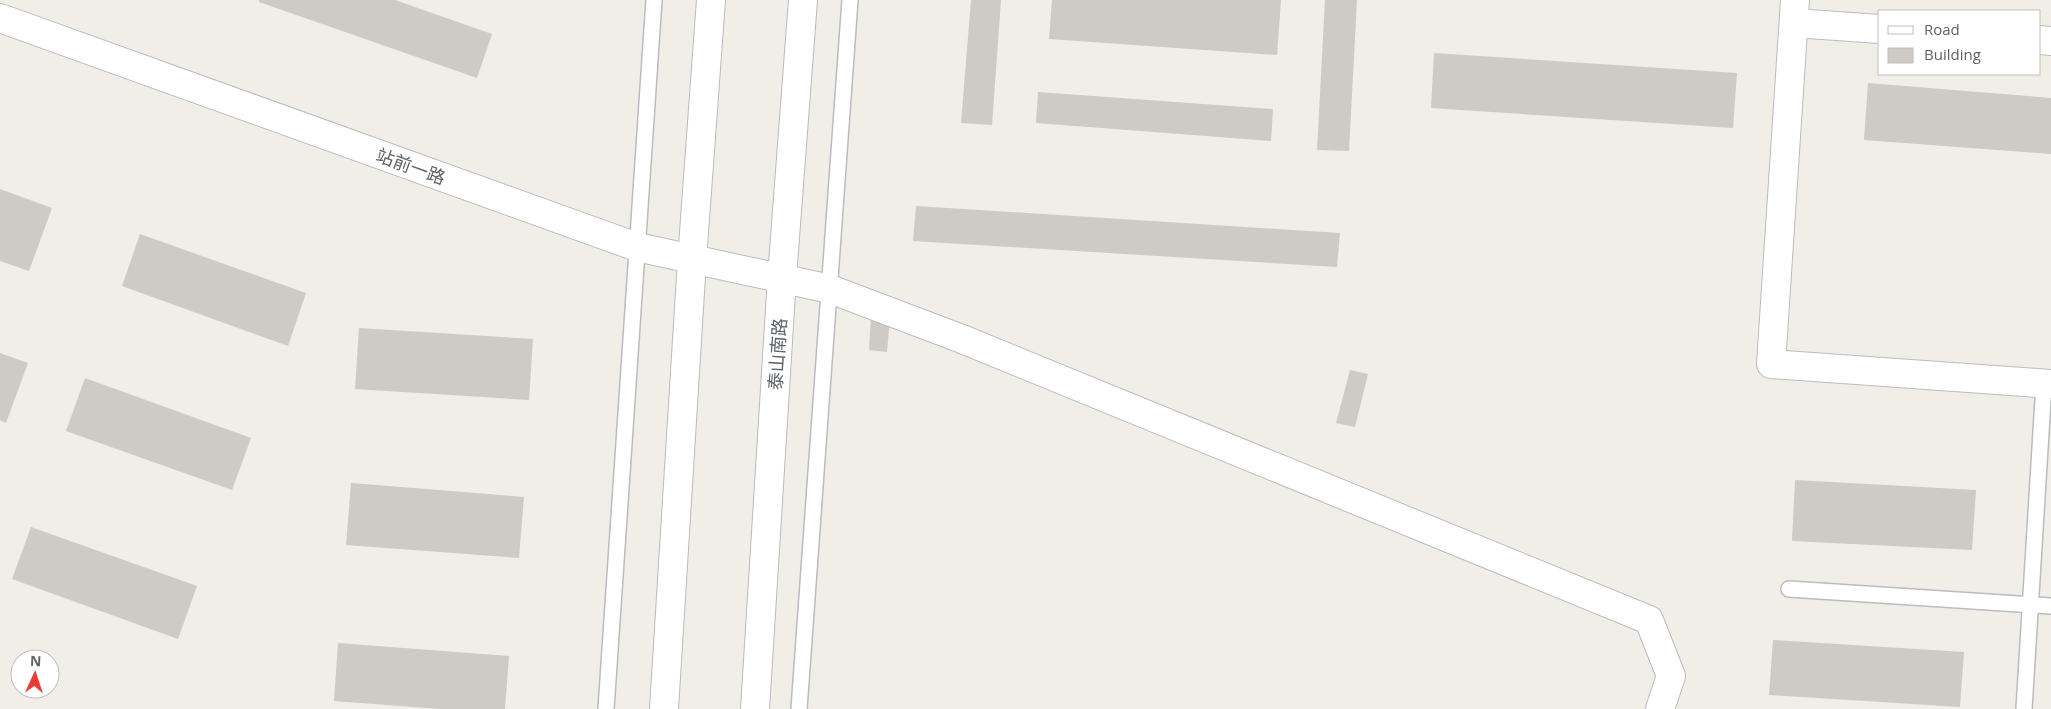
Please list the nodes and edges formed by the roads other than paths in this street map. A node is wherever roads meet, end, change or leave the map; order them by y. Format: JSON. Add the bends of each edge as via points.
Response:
{"nodes":[{"id":1,"x":654,"y":0,"type":"edge"},
{"id":2,"x":711,"y":0,"type":"edge"},
{"id":3,"x":803,"y":0,"type":"edge"},
{"id":4,"x":850,"y":0,"type":"edge"},
{"id":5,"x":1794,"y":12,"type":"edge"},
{"id":6,"x":0,"y":18,"type":"edge"},
{"id":7,"x":1878,"y":29,"type":"edge"},
{"id":8,"x":637,"y":247,"type":"junction"},
{"id":9,"x":692,"y":260,"type":"junction"},
{"id":10,"x":782,"y":278,"type":"junction"},
{"id":11,"x":830,"y":289,"type":"junction"},
{"id":12,"x":2048,"y":384,"type":"edge"},
{"id":13,"x":1789,"y":589,"type":"dead end"},
{"id":14,"x":2030,"y":605,"type":"junction"},
{"id":15,"x":2051,"y":606,"type":"edge"},
{"id":16,"x":606,"y":709,"type":"edge"},
{"id":17,"x":664,"y":709,"type":"edge"},
{"id":18,"x":755,"y":709,"type":"edge"},
{"id":19,"x":799,"y":709,"type":"edge"},
{"id":20,"x":1660,"y":709,"type":"edge"},
{"id":21,"x":2024,"y":709,"type":"edge"}],
"edges":[{"from":1,"to":8,"type":"lane"},
{"from":2,"to":9,"type":"street"},
{"from":3,"to":10,"type":"street","name":"泰山南路"},
{"from":4,"to":11,"type":"lane"},
{"from":5,"to":7,"type":"street"},
{"from":5,"to":12,"type":"street","via":[[1771,364]]},
{"from":6,"to":8,"type":"street","name":"站前一路"},
{"from":8,"to":9,"type":"street","name":"站前一路"},
{"from":8,"to":16,"type":"lane"},
{"from":9,"to":10,"type":"street","name":"站前一路"},
{"from":9,"to":17,"type":"street"},
{"from":10,"to":11,"type":"street","name":"站前一路"},
{"from":10,"to":18,"type":"street","name":"泰山南路"},
{"from":11,"to":19,"type":"lane"},
{"from":11,"to":20,"type":"street","name":"站前一路","via":[[962,339],[1649,620],[1671,676]]},
{"from":12,"to":14,"type":"lane"},
{"from":13,"to":14,"type":"lane"},
{"from":14,"to":15,"type":"lane"},
{"from":14,"to":21,"type":"lane"}]}
